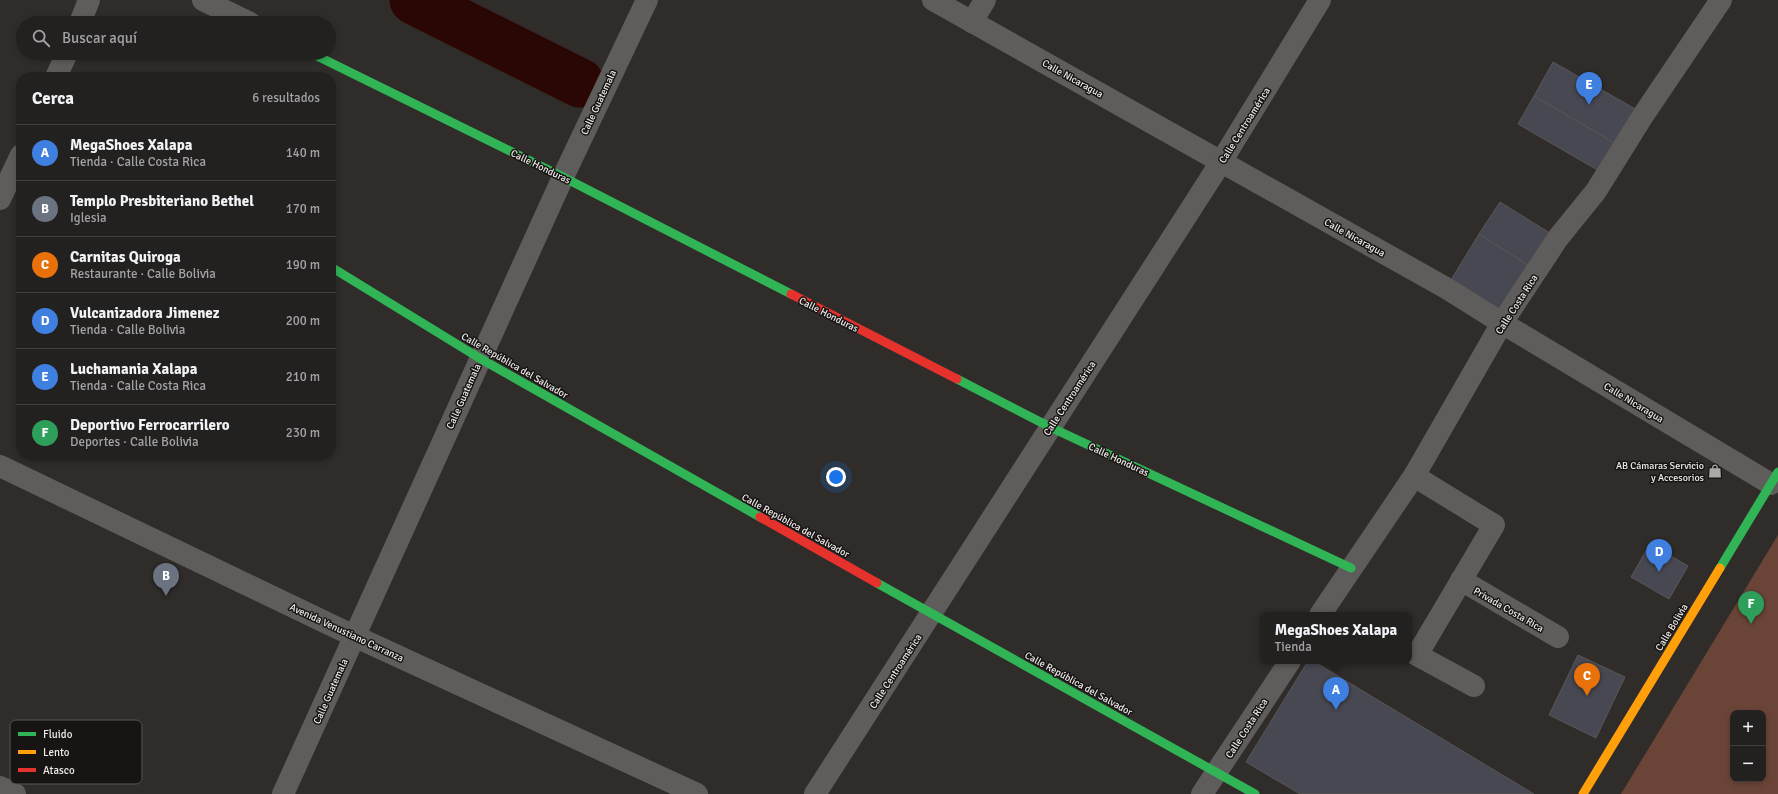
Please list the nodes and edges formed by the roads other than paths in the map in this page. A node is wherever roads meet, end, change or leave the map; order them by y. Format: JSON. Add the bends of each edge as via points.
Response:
{"nodes":[{"id":1,"x":90,"y":0,"type":"edge"},
{"id":2,"x":203,"y":0,"type":"edge"},
{"id":3,"x":647,"y":0,"type":"edge"},
{"id":4,"x":933,"y":0,"type":"edge"},
{"id":5,"x":985,"y":0,"type":"edge"},
{"id":6,"x":1320,"y":0,"type":"edge"},
{"id":7,"x":1721,"y":0,"type":"edge"},
{"id":8,"x":83,"y":16,"type":"edge"},
{"id":9,"x":236,"y":16,"type":"edge"},
{"id":10,"x":972,"y":22,"type":"junction"},
{"id":11,"x":64,"y":60,"type":"edge"},
{"id":12,"x":325,"y":60,"type":"edge"},
{"id":13,"x":58,"y":72,"type":"edge"},
{"id":14,"x":1221,"y":162,"type":"junction"},
{"id":15,"x":16,"y":165,"type":"edge"},
{"id":16,"x":563,"y":177,"type":"junction"},
{"id":17,"x":0,"y":199,"type":"edge"},
{"id":18,"x":336,"y":270,"type":"edge"},
{"id":19,"x":1502,"y":323,"type":"junction"},
{"id":20,"x":480,"y":359,"type":"junction"},
{"id":21,"x":1050,"y":427,"type":"junction"},
{"id":22,"x":0,"y":466,"type":"edge"},
{"id":23,"x":1414,"y":476,"type":"junction"},
{"id":24,"x":1774,"y":478,"type":"edge"},
{"id":25,"x":1351,"y":568,"type":"junction"},
{"id":26,"x":1460,"y":580,"type":"junction"},
{"id":27,"x":1322,"y":612,"type":"edge"},
{"id":28,"x":932,"y":614,"type":"junction"},
{"id":29,"x":354,"y":636,"type":"junction"},
{"id":30,"x":1558,"y":638,"type":"dead end"},
{"id":31,"x":1288,"y":664,"type":"edge"},
{"id":32,"x":1474,"y":686,"type":"dead end"},
{"id":33,"x":1216,"y":773,"type":"junction"},
{"id":34,"x":0,"y":787,"type":"edge"},
{"id":35,"x":15,"y":794,"type":"edge"},
{"id":36,"x":284,"y":794,"type":"edge"},
{"id":37,"x":697,"y":794,"type":"edge"},
{"id":38,"x":815,"y":794,"type":"edge"},
{"id":39,"x":1202,"y":794,"type":"edge"},
{"id":40,"x":1255,"y":794,"type":"edge"},
{"id":41,"x":1583,"y":794,"type":"edge"}],
"edges":[{"from":1,"to":8,"type":"street"},
{"from":2,"to":9,"type":"street"},
{"from":3,"to":16,"type":"street","name":"Calle Guatemala"},
{"from":4,"to":10,"type":"street","name":"Calle Nicaragua"},
{"from":5,"to":10,"type":"street"},
{"from":6,"to":14,"type":"street","name":"Calle Centroamérica"},
{"from":7,"to":19,"type":"street","name":"Calle Costa Rica","via":[[1644,114],[1596,191],[1558,238]]},
{"from":10,"to":14,"type":"street","name":"Calle Nicaragua"},
{"from":11,"to":13,"type":"street"},
{"from":12,"to":16,"type":"street","name":"Calle Honduras"},
{"from":14,"to":19,"type":"street","name":"Calle Nicaragua","via":[[1446,288]]},
{"from":14,"to":21,"type":"street","name":"Calle Centroamérica"},
{"from":15,"to":17,"type":"street"},
{"from":16,"to":20,"type":"street","name":"Calle Guatemala"},
{"from":16,"to":21,"type":"street","name":"Calle Honduras"},
{"from":18,"to":20,"type":"street","name":"Calle República del Salvador"},
{"from":19,"to":23,"type":"street","name":"Calle Costa Rica"},
{"from":19,"to":24,"type":"street","name":"Calle Nicaragua"},
{"from":20,"to":28,"type":"street","name":"Calle República del Salvador"},
{"from":20,"to":29,"type":"street","name":"Calle Guatemala"},
{"from":21,"to":25,"type":"street","name":"Calle Honduras"},
{"from":21,"to":28,"type":"street","name":"Calle Centroamérica"},
{"from":22,"to":29,"type":"street","name":"Avenida Venustiano Carranza"},
{"from":23,"to":25,"type":"street","name":"Calle Costa Rica"},
{"from":23,"to":26,"type":"street","via":[[1494,525]]},
{"from":24,"to":41,"type":"street","name":"Calle Bolivia"},
{"from":25,"to":27,"type":"street","name":"Calle Costa Rica"},
{"from":26,"to":30,"type":"street","name":"Privada Costa Rica"},
{"from":26,"to":32,"type":"street","via":[[1417,655]]},
{"from":28,"to":33,"type":"street","name":"Calle República del Salvador"},
{"from":28,"to":38,"type":"street","name":"Calle Centroamérica"},
{"from":29,"to":36,"type":"street","name":"Calle Guatemala"},
{"from":29,"to":37,"type":"street","name":"Avenida Venustiano Carranza"},
{"from":31,"to":33,"type":"street","name":"Calle Costa Rica"},
{"from":33,"to":39,"type":"street","name":"Calle Costa Rica"},
{"from":33,"to":40,"type":"street","name":"Calle República del Salvador"},
{"from":34,"to":35,"type":"street"}]}
